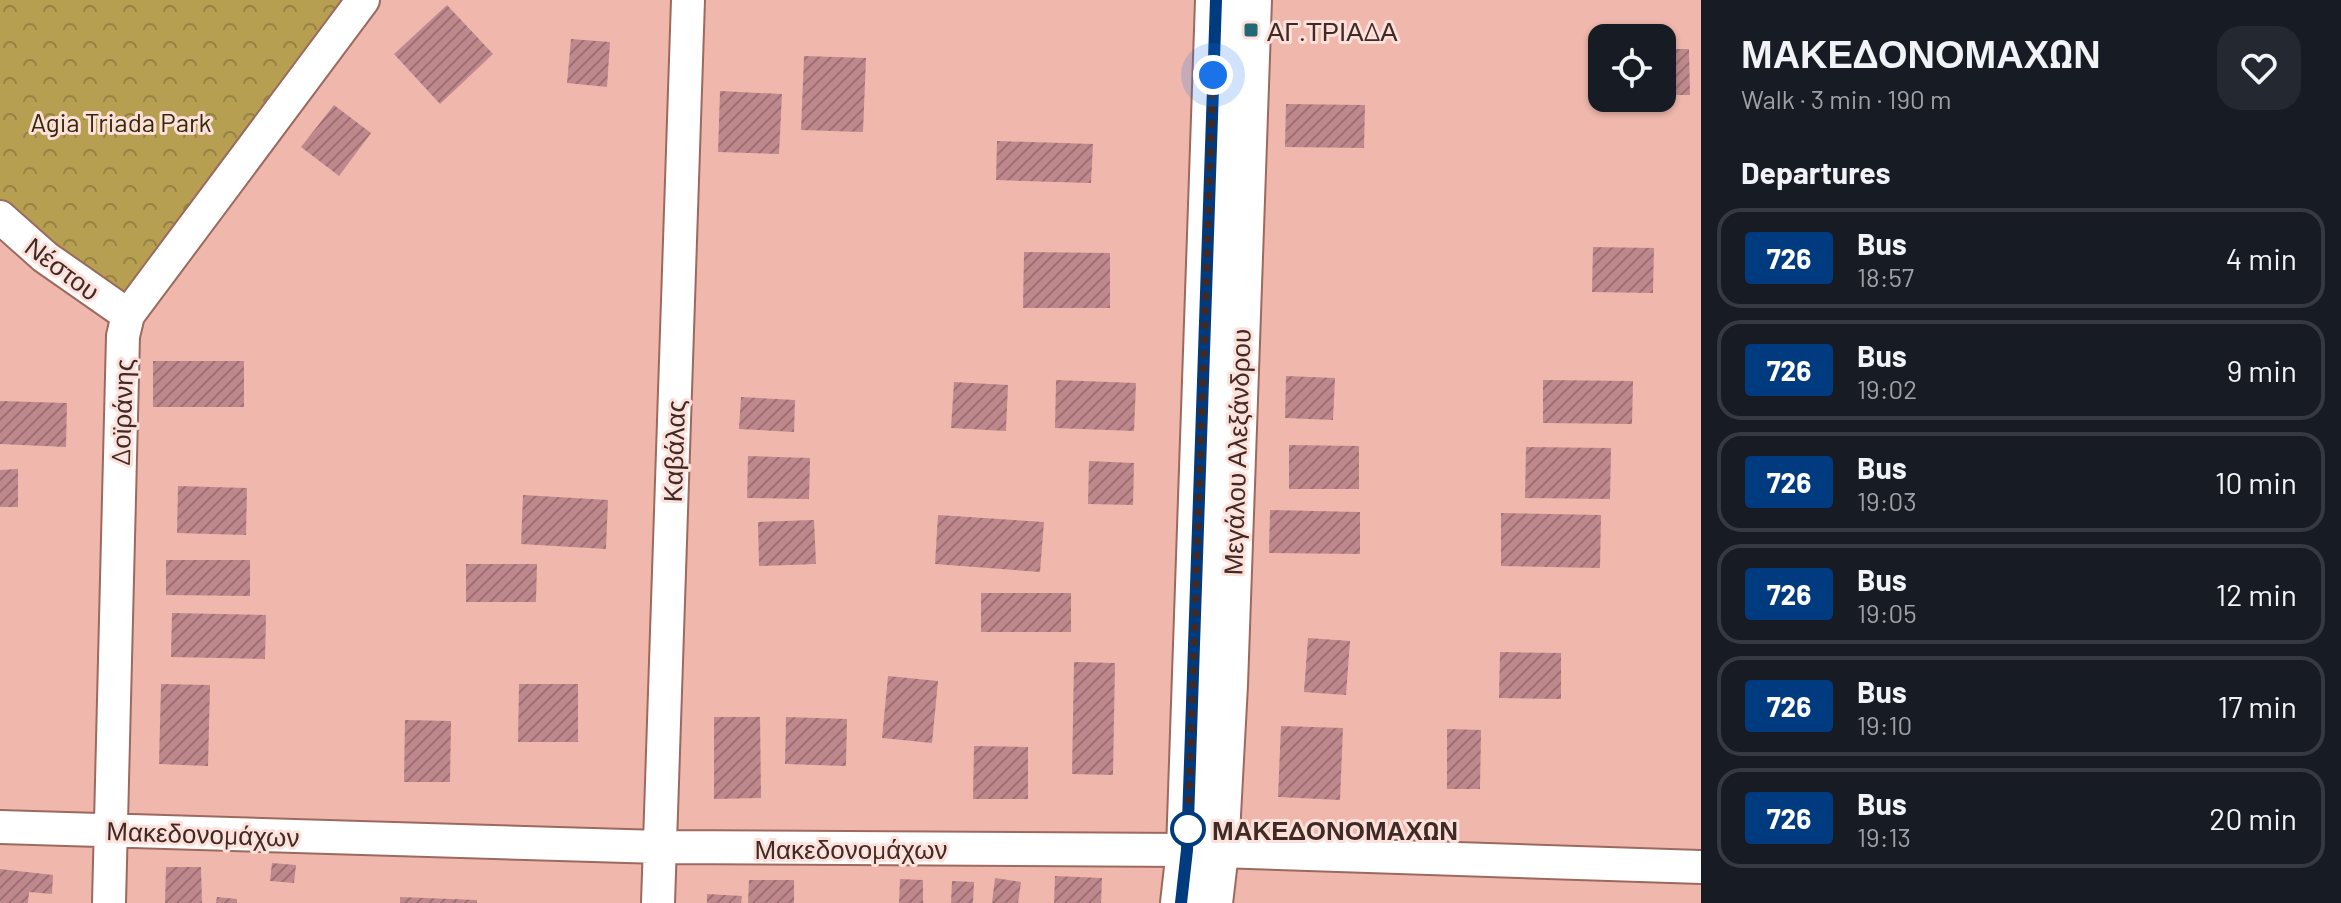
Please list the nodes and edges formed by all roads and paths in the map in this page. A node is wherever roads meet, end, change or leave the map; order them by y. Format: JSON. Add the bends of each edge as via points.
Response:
{"nodes":[{"id":1,"x":363,"y":0,"type":"edge"},
{"id":2,"x":688,"y":0,"type":"edge"},
{"id":3,"x":1216,"y":0,"type":"edge"},
{"id":4,"x":1251,"y":0,"type":"edge"},
{"id":5,"x":0,"y":217,"type":"edge"},
{"id":6,"x":128,"y":315,"type":"junction"},
{"id":7,"x":0,"y":827,"type":"edge"},
{"id":8,"x":110,"y":830,"type":"junction"},
{"id":9,"x":660,"y":847,"type":"junction"},
{"id":10,"x":1203,"y":851,"type":"junction"},
{"id":11,"x":1701,"y":867,"type":"edge"},
{"id":12,"x":109,"y":903,"type":"edge"},
{"id":13,"x":658,"y":903,"type":"edge"},
{"id":14,"x":1181,"y":903,"type":"edge"},
{"id":15,"x":1212,"y":903,"type":"edge"}],
"edges":[{"from":1,"to":6,"type":"street","name":"Δοϊράνης"},
{"from":2,"to":9,"type":"street","name":"Καβάλας"},
{"from":3,"to":10,"type":"street","name":"Μεγάλου Αλεξάνδρου"},
{"from":4,"to":10,"type":"street","name":"Μεγάλου Αλεξάνδρου","via":[[1237,433]]},
{"from":5,"to":6,"type":"street","name":"Νέστου","via":[[54,264]]},
{"from":6,"to":8,"type":"street","name":"Δοϊράνης","via":[[123,336]]},
{"from":7,"to":8,"type":"street","name":"Μακεδονομάχων"},
{"from":8,"to":9,"type":"street","name":"Μακεδονομάχων"},
{"from":8,"to":12,"type":"street","name":"Δοϊράνης"},
{"from":9,"to":10,"type":"street","name":"Μακεδονομάχων"},
{"from":9,"to":13,"type":"street","name":"Καβάλας"},
{"from":10,"to":11,"type":"street","name":"Μακεδονομάχων"},
{"from":10,"to":14,"type":"street","name":"Μεγάλου Αλεξάνδρου"},
{"from":10,"to":15,"type":"street","name":"Μεγάλου Αλεξάνδρου"}]}
